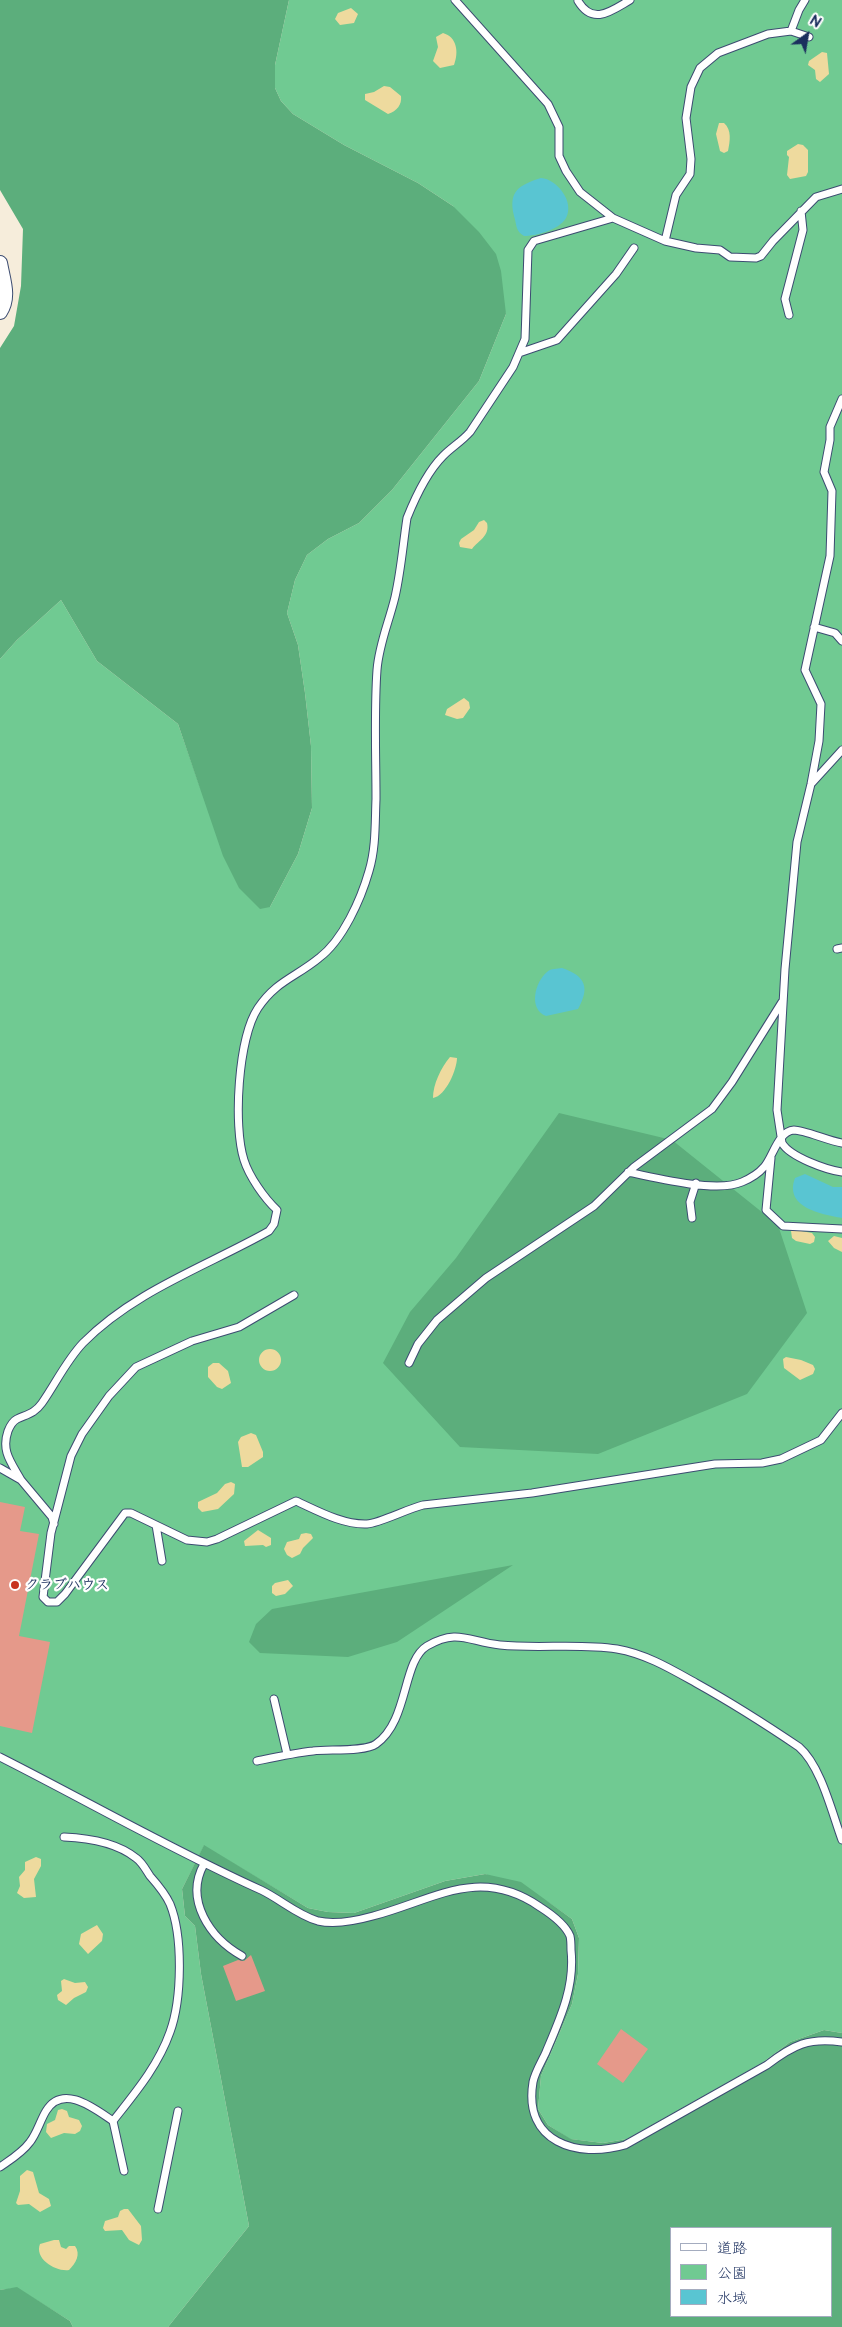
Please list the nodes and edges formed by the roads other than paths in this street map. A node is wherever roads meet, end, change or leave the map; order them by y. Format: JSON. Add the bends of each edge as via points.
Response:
{"nodes":[{"id":1,"x":455,"y":0,"type":"edge"},
{"id":2,"x":630,"y":0,"type":"edge"},
{"id":3,"x":805,"y":0,"type":"edge"},
{"id":4,"x":578,"y":1,"type":"edge"},
{"id":5,"x":791,"y":31,"type":"junction"},
{"id":6,"x":809,"y":37,"type":"dead end"},
{"id":7,"x":842,"y":189,"type":"edge"},
{"id":8,"x":801,"y":211,"type":"junction"},
{"id":9,"x":613,"y":218,"type":"junction"},
{"id":10,"x":665,"y":241,"type":"junction"},
{"id":11,"x":634,"y":248,"type":"dead end"},
{"id":12,"x":0,"y":263,"type":"edge"},
{"id":13,"x":0,"y":312,"type":"edge"},
{"id":14,"x":790,"y":314,"type":"dead end"},
{"id":15,"x":519,"y":353,"type":"junction"},
{"id":16,"x":842,"y":399,"type":"edge"},
{"id":17,"x":814,"y":628,"type":"junction"},
{"id":18,"x":842,"y":641,"type":"edge"},
{"id":19,"x":842,"y":750,"type":"edge"},
{"id":20,"x":811,"y":784,"type":"junction"},
{"id":21,"x":783,"y":1000,"type":"junction"},
{"id":22,"x":781,"y":1138,"type":"junction"},
{"id":23,"x":842,"y":1143,"type":"edge"},
{"id":24,"x":771,"y":1158,"type":"junction"},
{"id":25,"x":628,"y":1172,"type":"junction"},
{"id":26,"x":842,"y":1172,"type":"edge"},
{"id":27,"x":696,"y":1184,"type":"junction"},
{"id":28,"x":692,"y":1218,"type":"dead end"},
{"id":29,"x":842,"y":1228,"type":"edge"},
{"id":30,"x":294,"y":1295,"type":"dead end"},
{"id":31,"x":409,"y":1364,"type":"dead end"},
{"id":32,"x":842,"y":1413,"type":"edge"},
{"id":33,"x":4,"y":1442,"type":"junction"},
{"id":34,"x":0,"y":1448,"type":"edge"},
{"id":35,"x":0,"y":1468,"type":"edge"},
{"id":36,"x":21,"y":1480,"type":"junction"},
{"id":37,"x":54,"y":1525,"type":"junction"},
{"id":38,"x":156,"y":1525,"type":"junction"},
{"id":39,"x":162,"y":1561,"type":"dead end"},
{"id":40,"x":274,"y":1700,"type":"dead end"},
{"id":41,"x":287,"y":1754,"type":"junction"},
{"id":42,"x":0,"y":1757,"type":"edge"},
{"id":43,"x":257,"y":1761,"type":"dead end"},
{"id":44,"x":64,"y":1836,"type":"dead end"},
{"id":45,"x":842,"y":1840,"type":"edge"},
{"id":46,"x":204,"y":1864,"type":"junction"},
{"id":47,"x":242,"y":1956,"type":"dead end"},
{"id":48,"x":842,"y":2042,"type":"edge"},
{"id":49,"x":178,"y":2111,"type":"dead end"},
{"id":50,"x":113,"y":2121,"type":"junction"},
{"id":51,"x":0,"y":2167,"type":"edge"},
{"id":52,"x":124,"y":2171,"type":"dead end"},
{"id":53,"x":158,"y":2209,"type":"dead end"}],
"edges":[{"from":1,"to":9,"type":"lane","via":[[548,104],[559,126],[559,156],[566,171],[580,192]]},
{"from":2,"to":4,"type":"lane","via":[[597,16],[583,9]]},
{"from":3,"to":5,"type":"lane"},
{"from":5,"to":6,"type":"lane"},
{"from":5,"to":10,"type":"lane","via":[[768,34],[718,53],[700,68],[691,88],[686,118],[690,174],[676,195]]},
{"from":7,"to":8,"type":"lane","via":[[816,197]]},
{"from":8,"to":10,"type":"lane","via":[[756,258],[730,257],[720,250]]},
{"from":8,"to":14,"type":"lane","via":[[803,230],[785,299]]},
{"from":9,"to":10,"type":"lane"},
{"from":9,"to":15,"type":"lane","via":[[534,241],[528,250],[524,339]]},
{"from":11,"to":15,"type":"lane","via":[[616,274],[557,340]]},
{"from":12,"to":13,"type":"street","via":[[6,295]]},
{"from":15,"to":33,"type":"lane","via":[[470,432],[442,457],[431,472],[407,518],[395,596],[380,648],[377,672],[375,832],[370,870],[360,897],[349,920],[319,959],[272,990],[256,1010],[244,1045],[238,1121],[241,1150],[248,1171],[277,1210],[274,1224],[269,1231],[195,1268],[106,1322],[68,1362],[41,1405],[31,1415],[16,1419],[10,1426]]},
{"from":16,"to":17,"type":"lane","via":[[830,427],[824,472],[832,491],[830,556]]},
{"from":17,"to":18,"type":"lane","via":[[835,633]]},
{"from":17,"to":20,"type":"lane","via":[[805,670],[821,704],[819,741]]},
{"from":19,"to":20,"type":"lane"},
{"from":20,"to":21,"type":"lane","via":[[797,842]]},
{"from":21,"to":22,"type":"lane","via":[[777,1110]]},
{"from":21,"to":25,"type":"lane","via":[[712,1109]]},
{"from":22,"to":23,"type":"lane","via":[[795,1130]]},
{"from":22,"to":24,"type":"lane"},
{"from":22,"to":26,"type":"lane","via":[[785,1148],[810,1162]]},
{"from":24,"to":27,"type":"lane","via":[[744,1182],[734,1185]]},
{"from":24,"to":29,"type":"lane","via":[[766,1210],[783,1226]]},
{"from":25,"to":27,"type":"lane"},
{"from":25,"to":31,"type":"lane","via":[[594,1206],[486,1278],[444,1314],[418,1344]]},
{"from":27,"to":28,"type":"lane","via":[[690,1202]]},
{"from":30,"to":37,"type":"lane","via":[[239,1327],[171,1350],[131,1372],[109,1396],[76,1444]]},
{"from":32,"to":38,"type":"lane","via":[[821,1440],[781,1459],[762,1463],[716,1464],[532,1493],[423,1505],[368,1524],[324,1514],[296,1501],[207,1542],[187,1540]]},
{"from":33,"to":34,"type":"lane"},
{"from":33,"to":36,"type":"lane","via":[[7,1455]]},
{"from":35,"to":36,"type":"lane"},
{"from":36,"to":37,"type":"lane","via":[[52,1517]]},
{"from":37,"to":38,"type":"lane","via":[[43,1598],[48,1602],[57,1602],[65,1594],[125,1513]]},
{"from":38,"to":39,"type":"lane"},
{"from":40,"to":41,"type":"lane"},
{"from":41,"to":43,"type":"lane"},
{"from":41,"to":45,"type":"lane","via":[[340,1748],[363,1749],[376,1744],[394,1723],[414,1664],[425,1647],[443,1638],[457,1635],[500,1645],[619,1649],[676,1671],[744,1710],[807,1754]]},
{"from":42,"to":46,"type":"lane"},
{"from":44,"to":50,"type":"lane","via":[[89,1838],[138,1858],[161,1888],[177,1926],[178,1991],[170,2031],[146,2081]]},
{"from":46,"to":47,"type":"lane","via":[[197,1876],[196,1894],[204,1916],[225,1946]]},
{"from":46,"to":48,"type":"lane","via":[[319,1921],[350,1922],[470,1886],[515,1892],[540,1907],[570,1936],[572,1974],[567,2000],[533,2081],[533,2117],[551,2139],[570,2146],[606,2151],[625,2146],[767,2065],[789,2048],[814,2040]]},
{"from":49,"to":53,"type":"lane"},
{"from":50,"to":51,"type":"lane","via":[[73,2099],[50,2104],[30,2142]]},
{"from":50,"to":52,"type":"lane"}]}
